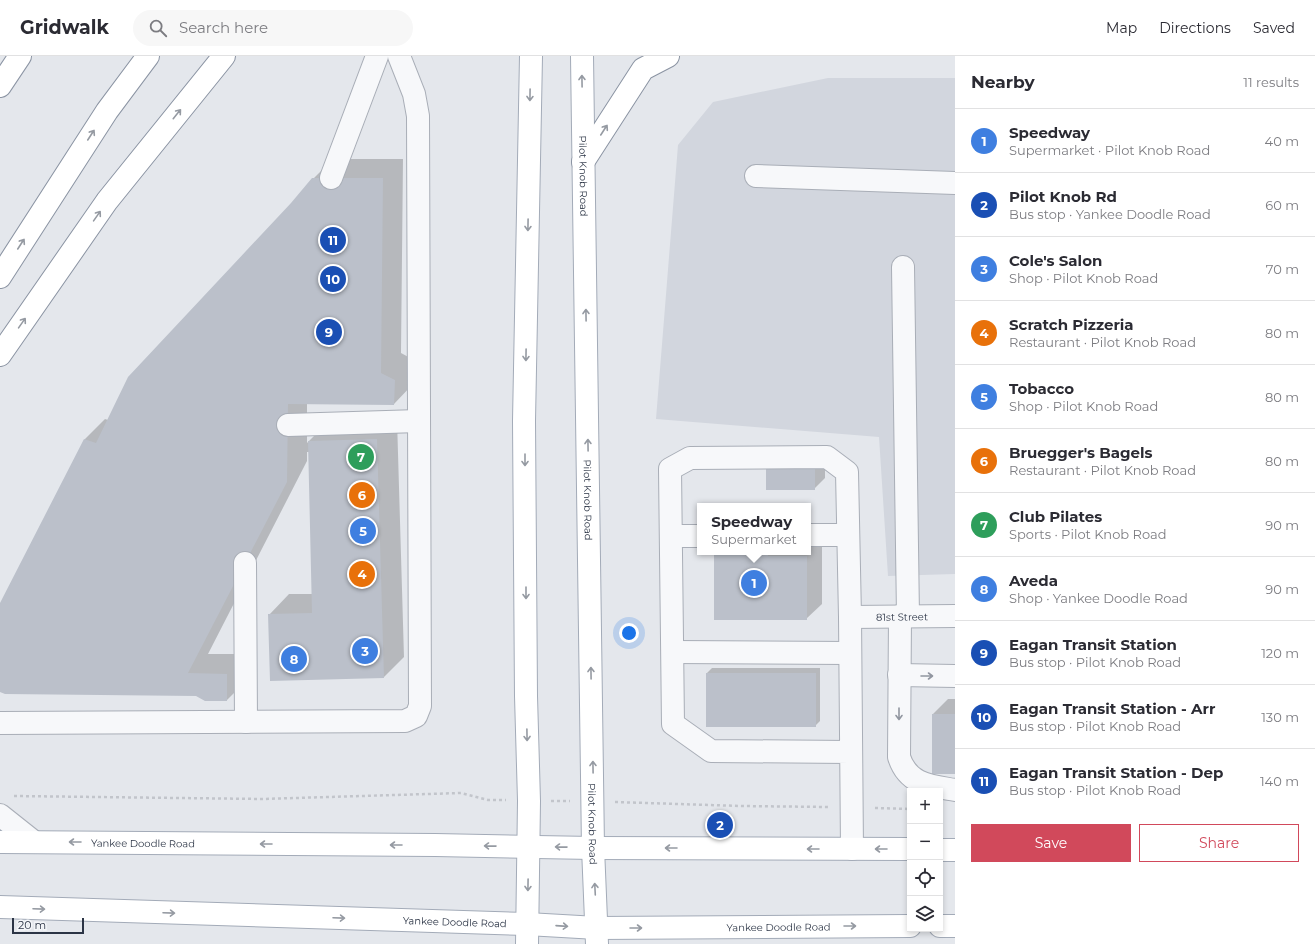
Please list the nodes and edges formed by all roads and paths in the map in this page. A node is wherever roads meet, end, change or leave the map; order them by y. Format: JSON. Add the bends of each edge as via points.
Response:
{"nodes":[{"id":1,"x":20,"y":56,"type":"edge"},
{"id":2,"x":148,"y":56,"type":"edge"},
{"id":3,"x":224,"y":56,"type":"edge"},
{"id":4,"x":377,"y":56,"type":"edge"},
{"id":5,"x":399,"y":56,"type":"edge"},
{"id":6,"x":531,"y":56,"type":"edge"},
{"id":7,"x":582,"y":56,"type":"edge"},
{"id":8,"x":668,"y":56,"type":"edge"},
{"id":9,"x":0,"y":86,"type":"edge"},
{"id":10,"x":583,"y":162,"type":"junction"},
{"id":11,"x":756,"y":176,"type":"dead end"},
{"id":12,"x":331,"y":178,"type":"dead end"},
{"id":13,"x":955,"y":183,"type":"edge"},
{"id":14,"x":903,"y":267,"type":"dead end"},
{"id":15,"x":0,"y":277,"type":"edge"},
{"id":16,"x":0,"y":354,"type":"edge"},
{"id":17,"x":419,"y":421,"type":"junction"},
{"id":18,"x":288,"y":424,"type":"dead end"},
{"id":19,"x":811,"y":535,"type":"edge"},
{"id":20,"x":848,"y":535,"type":"junction"},
{"id":21,"x":671,"y":536,"type":"junction"},
{"id":22,"x":697,"y":536,"type":"edge"},
{"id":23,"x":245,"y":563,"type":"dead end"},
{"id":24,"x":904,"y":616,"type":"junction"},
{"id":25,"x":955,"y":616,"type":"edge"},
{"id":26,"x":850,"y":617,"type":"junction"},
{"id":27,"x":673,"y":652,"type":"junction"},
{"id":28,"x":850,"y":653,"type":"junction"},
{"id":29,"x":900,"y":675,"type":"junction"},
{"id":30,"x":955,"y":676,"type":"edge"},
{"id":31,"x":246,"y":722,"type":"junction"},
{"id":32,"x":0,"y":723,"type":"edge"},
{"id":33,"x":850,"y":752,"type":"junction"},
{"id":34,"x":955,"y":790,"type":"edge"},
{"id":35,"x":12,"y":796,"type":"dead end"},
{"id":36,"x":593,"y":800,"type":"junction"},
{"id":37,"x":529,"y":801,"type":"junction"},
{"id":38,"x":851,"y":807,"type":"junction"},
{"id":39,"x":907,"y":809,"type":"edge"},
{"id":40,"x":0,"y":815,"type":"edge"},
{"id":41,"x":0,"y":842,"type":"edge"},
{"id":42,"x":34,"y":842,"type":"junction"},
{"id":43,"x":529,"y":847,"type":"junction"},
{"id":44,"x":593,"y":848,"type":"junction"},
{"id":45,"x":852,"y":849,"type":"junction"},
{"id":46,"x":907,"y":849,"type":"edge"},
{"id":47,"x":943,"y":850,"type":"edge"},
{"id":48,"x":955,"y":850,"type":"edge"},
{"id":49,"x":0,"y":907,"type":"edge"},
{"id":50,"x":907,"y":926,"type":"edge"},
{"id":51,"x":943,"y":926,"type":"edge"},
{"id":52,"x":955,"y":926,"type":"edge"},
{"id":53,"x":527,"y":934,"type":"edge"},
{"id":54,"x":597,"y":936,"type":"edge"}],
"edges":[{"from":1,"to":9,"type":"main road"},
{"from":15,"to":2,"type":"main road","one_way":true,"via":[[106,111]]},
{"from":16,"to":3,"type":"main road","one_way":true,"via":[[107,201]]},
{"from":4,"to":12,"type":"lane"},
{"from":5,"to":17,"type":"lane","via":[[414,94],[418,116]]},
{"from":6,"to":37,"type":"main road","one_way":true,"via":[[524,421]]},
{"from":10,"to":7,"type":"main road","name":"Pilot Knob Road","one_way":true},
{"from":10,"to":8,"type":"main road","one_way":true,"via":[[643,69]]},
{"from":36,"to":10,"type":"main road","name":"Pilot Knob Road","one_way":true},
{"from":11,"to":13,"type":"lane"},
{"from":14,"to":24,"type":"lane"},
{"from":17,"to":18,"type":"lane"},
{"from":17,"to":31,"type":"lane","via":[[420,706],[416,716],[404,721]]},
{"from":19,"to":20,"type":"lane"},
{"from":20,"to":21,"type":"lane","via":[[847,472],[827,457],[690,458],[670,469]]},
{"from":20,"to":26,"type":"lane"},
{"from":21,"to":22,"type":"lane"},
{"from":21,"to":27,"type":"lane"},
{"from":23,"to":31,"type":"lane"},
{"from":24,"to":25,"type":"lane","name":"81st Street"},
{"from":24,"to":26,"type":"lane","name":"81st Street"},
{"from":24,"to":29,"type":"lane"},
{"from":26,"to":28,"type":"lane"},
{"from":27,"to":28,"type":"lane"},
{"from":27,"to":33,"type":"lane","via":[[674,724],[711,751]]},
{"from":28,"to":33,"type":"lane"},
{"from":29,"to":30,"type":"lane","one_way":true},
{"from":29,"to":34,"type":"lane","one_way":true,"via":[[902,765],[909,774],[922,783]]},
{"from":31,"to":32,"type":"lane"},
{"from":33,"to":38,"type":"lane"},
{"from":35,"to":37,"type":"path","via":[[262,799],[461,793],[488,800]]},
{"from":36,"to":37,"type":"path"},
{"from":36,"to":38,"type":"path"},
{"from":36,"to":44,"type":"main road","name":"Pilot Knob Road"},
{"from":37,"to":43,"type":"main road"},
{"from":38,"to":39,"type":"path"},
{"from":38,"to":45,"type":"lane"},
{"from":40,"to":42,"type":"lane"},
{"from":41,"to":42,"type":"main road","name":"Yankee Doodle Road"},
{"from":43,"to":42,"type":"main road","name":"Yankee Doodle Road","one_way":true},
{"from":44,"to":43,"type":"main road","name":"Yankee Doodle Road","one_way":true},
{"from":43,"to":53,"type":"main road","one_way":true},
{"from":45,"to":44,"type":"main road","name":"Yankee Doodle Road","one_way":true},
{"from":54,"to":44,"type":"main road","name":"Pilot Knob Road","one_way":true},
{"from":46,"to":45,"type":"main road","name":"Yankee Doodle Road","one_way":true},
{"from":47,"to":48,"type":"main road"},
{"from":49,"to":53,"type":"main road","name":"Yankee Doodle Road","one_way":true},
{"from":54,"to":50,"type":"main road","name":"Yankee Doodle Road","one_way":true},
{"from":51,"to":52,"type":"main road"},
{"from":53,"to":54,"type":"main road","name":"Yankee Doodle Road","one_way":true}]}
